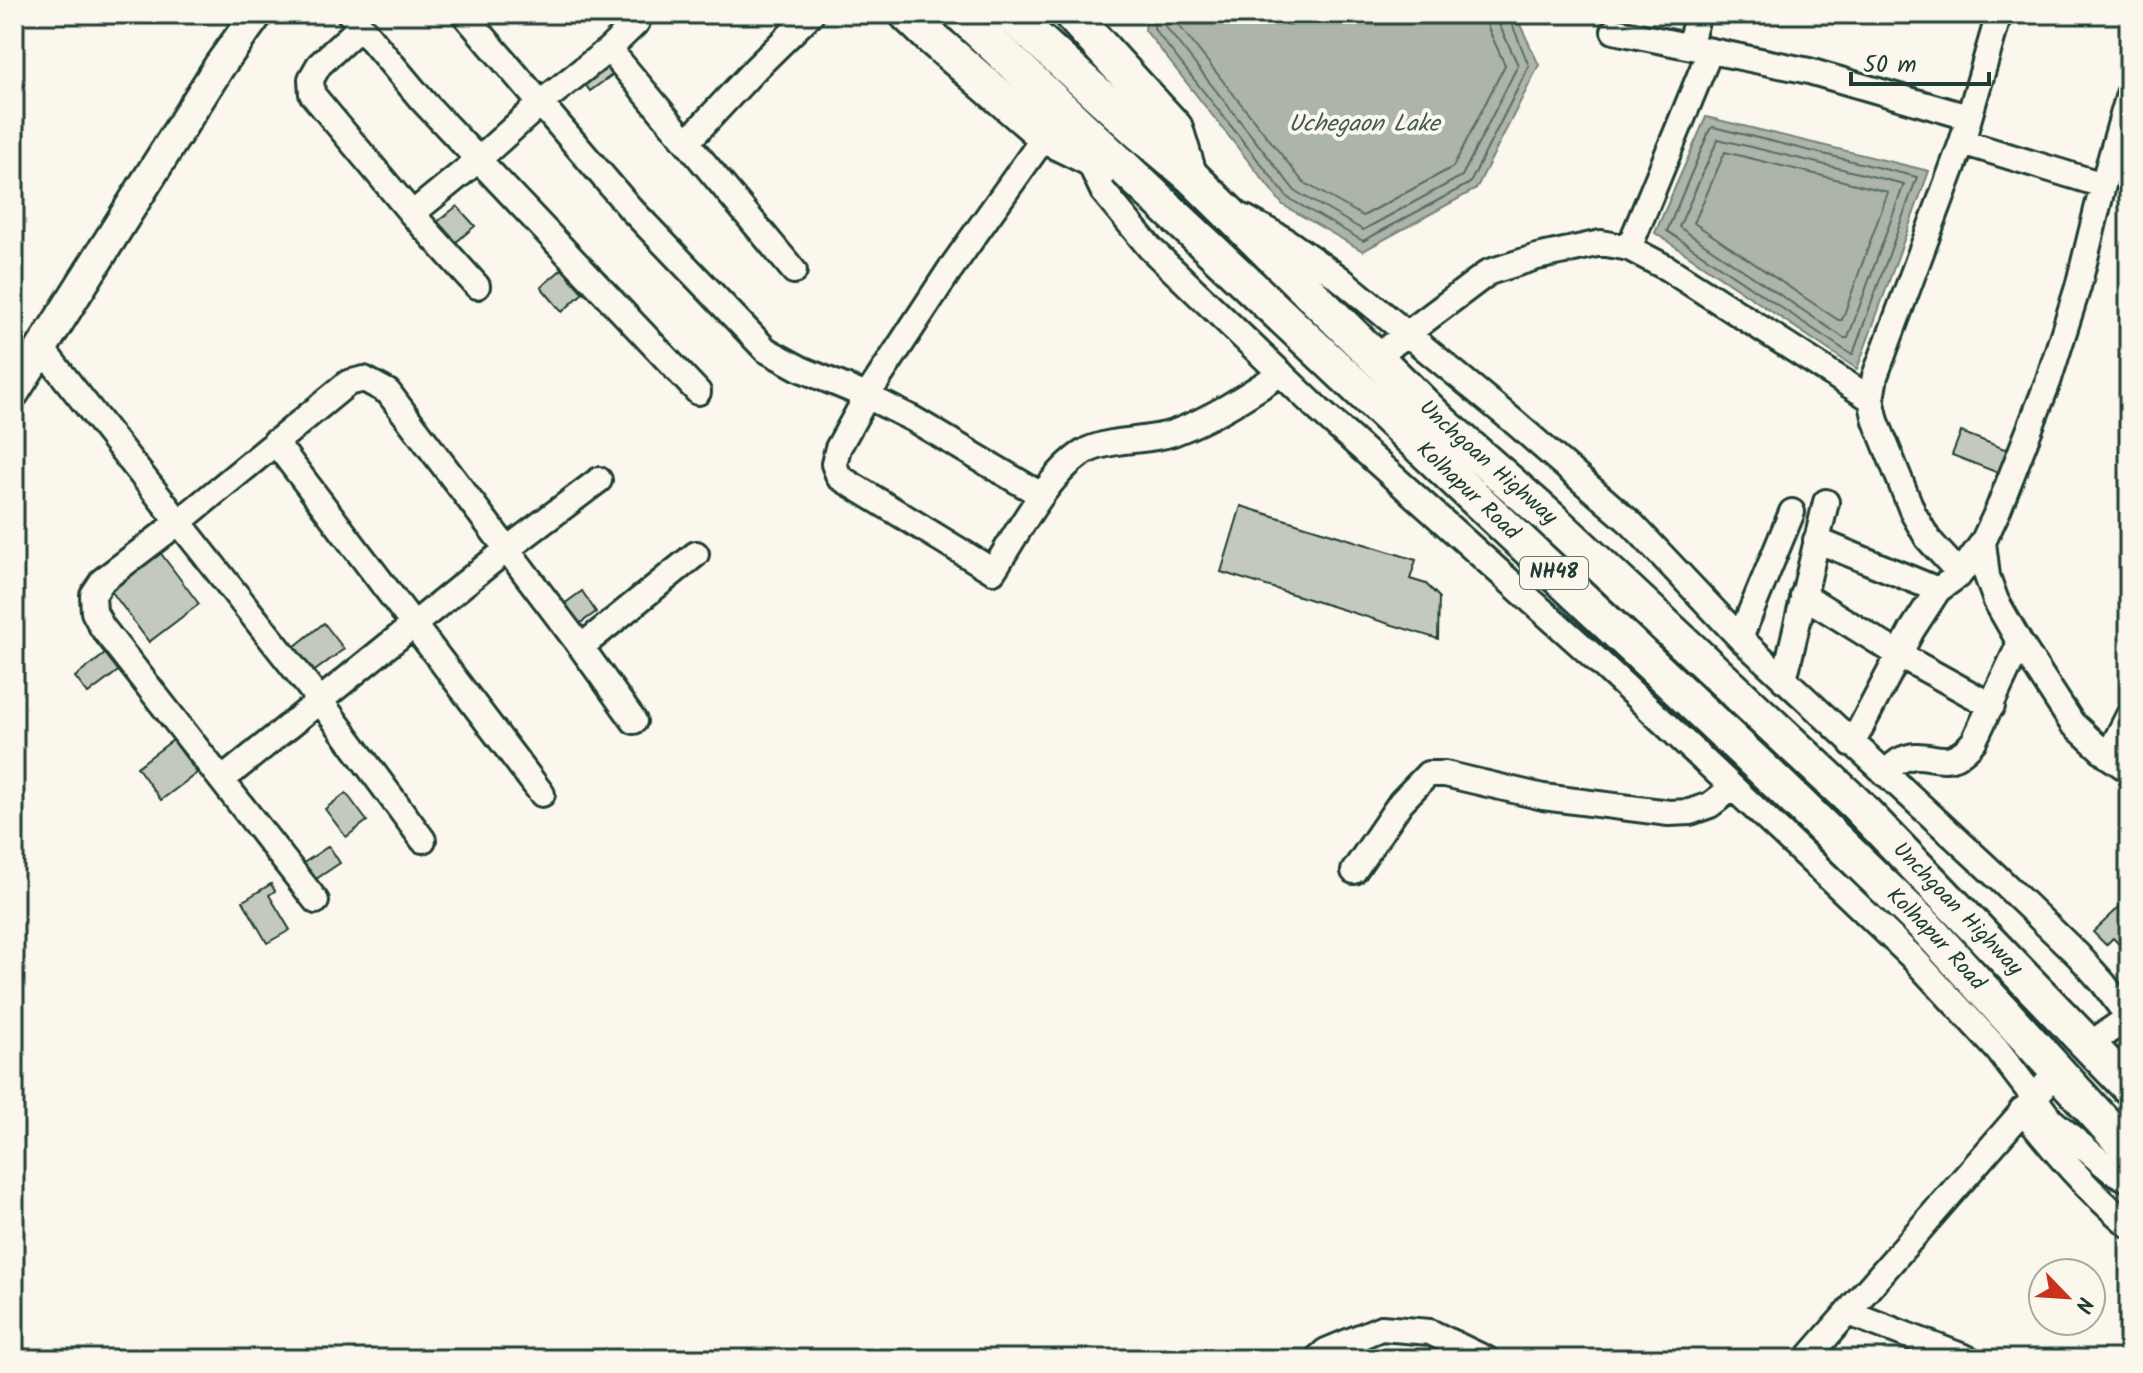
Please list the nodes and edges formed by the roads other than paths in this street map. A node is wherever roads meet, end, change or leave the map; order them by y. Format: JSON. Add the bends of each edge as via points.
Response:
{"nodes":[{"id":1,"x":257,"y":14,"type":"edge"},
{"id":2,"x":464,"y":14,"type":"edge"},
{"id":3,"x":638,"y":14,"type":"edge"},
{"id":4,"x":811,"y":14,"type":"edge"},
{"id":5,"x":907,"y":14,"type":"edge"},
{"id":6,"x":961,"y":14,"type":"edge"},
{"id":7,"x":1010,"y":14,"type":"edge"},
{"id":8,"x":1071,"y":14,"type":"edge"},
{"id":9,"x":1698,"y":14,"type":"edge"},
{"id":10,"x":1999,"y":14,"type":"edge"},
{"id":11,"x":355,"y":20,"type":"edge"},
{"id":12,"x":1614,"y":31,"type":"dead end"},
{"id":13,"x":609,"y":49,"type":"junction"},
{"id":14,"x":1700,"y":49,"type":"junction"},
{"id":15,"x":2128,"y":101,"type":"edge"},
{"id":16,"x":542,"y":102,"type":"junction"},
{"id":17,"x":1968,"y":117,"type":"junction"},
{"id":18,"x":1045,"y":136,"type":"junction"},
{"id":19,"x":687,"y":142,"type":"junction"},
{"id":20,"x":1962,"y":142,"type":"junction"},
{"id":21,"x":1087,"y":157,"type":"junction"},
{"id":22,"x":478,"y":160,"type":"junction"},
{"id":23,"x":1189,"y":174,"type":"junction"},
{"id":24,"x":1139,"y":183,"type":"junction"},
{"id":25,"x":2103,"y":185,"type":"junction"},
{"id":26,"x":1219,"y":202,"type":"junction"},
{"id":27,"x":412,"y":214,"type":"junction"},
{"id":28,"x":1629,"y":248,"type":"junction"},
{"id":29,"x":794,"y":271,"type":"dead end"},
{"id":30,"x":477,"y":286,"type":"dead end"},
{"id":31,"x":1406,"y":334,"type":"junction"},
{"id":32,"x":43,"y":350,"type":"junction"},
{"id":33,"x":1375,"y":358,"type":"junction"},
{"id":34,"x":1281,"y":373,"type":"junction"},
{"id":35,"x":14,"y":392,"type":"edge"},
{"id":36,"x":698,"y":392,"type":"dead end"},
{"id":37,"x":867,"y":396,"type":"junction"},
{"id":38,"x":1871,"y":399,"type":"junction"},
{"id":39,"x":275,"y":442,"type":"junction"},
{"id":40,"x":599,"y":480,"type":"dead end"},
{"id":41,"x":1041,"y":495,"type":"junction"},
{"id":42,"x":1826,"y":502,"type":"dead end"},
{"id":43,"x":1792,"y":512,"type":"dead end"},
{"id":44,"x":179,"y":522,"type":"junction"},
{"id":45,"x":1816,"y":540,"type":"junction"},
{"id":46,"x":1983,"y":542,"type":"junction"},
{"id":47,"x":506,"y":550,"type":"junction"},
{"id":48,"x":696,"y":554,"type":"dead end"},
{"id":49,"x":1960,"y":574,"type":"junction"},
{"id":50,"x":1938,"y":590,"type":"junction"},
{"id":51,"x":1803,"y":595,"type":"junction"},
{"id":52,"x":415,"y":623,"type":"junction"},
{"id":53,"x":1740,"y":638,"type":"junction"},
{"id":54,"x":2020,"y":643,"type":"junction"},
{"id":55,"x":581,"y":647,"type":"junction"},
{"id":56,"x":1898,"y":654,"type":"junction"},
{"id":57,"x":1784,"y":680,"type":"junction"},
{"id":58,"x":321,"y":702,"type":"junction"},
{"id":59,"x":1992,"y":706,"type":"junction"},
{"id":60,"x":2129,"y":715,"type":"edge"},
{"id":61,"x":634,"y":721,"type":"dead end"},
{"id":62,"x":1852,"y":744,"type":"junction"},
{"id":63,"x":2108,"y":756,"type":"junction"},
{"id":64,"x":2129,"y":770,"type":"edge"},
{"id":65,"x":1885,"y":774,"type":"junction"},
{"id":66,"x":222,"y":780,"type":"junction"},
{"id":67,"x":1732,"y":788,"type":"junction"},
{"id":68,"x":542,"y":794,"type":"dead end"},
{"id":69,"x":423,"y":840,"type":"dead end"},
{"id":70,"x":1354,"y":871,"type":"dead end"},
{"id":71,"x":316,"y":901,"type":"dead end"},
{"id":72,"x":2129,"y":1018,"type":"edge"},
{"id":73,"x":2103,"y":1035,"type":"dead end"},
{"id":74,"x":2129,"y":1087,"type":"edge"},
{"id":75,"x":2034,"y":1097,"type":"junction"},
{"id":76,"x":2129,"y":1150,"type":"edge"},
{"id":77,"x":2129,"y":1180,"type":"edge"},
{"id":78,"x":2129,"y":1225,"type":"edge"},
{"id":79,"x":1849,"y":1313,"type":"junction"},
{"id":80,"x":1317,"y":1359,"type":"edge"},
{"id":81,"x":1486,"y":1359,"type":"edge"},
{"id":82,"x":1807,"y":1359,"type":"edge"},
{"id":83,"x":1969,"y":1359,"type":"edge"}],
"edges":[{"from":1,"to":32,"type":"main road"},
{"from":2,"to":16,"type":"street"},
{"from":3,"to":13,"type":"street","via":[[637,22]]},
{"from":4,"to":19,"type":"street"},
{"from":5,"to":18,"type":"highway"},
{"from":6,"to":24,"type":"highway","name":"Kolhapur Road","number":"NH48"},
{"from":7,"to":23,"type":"highway","name":"Unchgoan Highway","number":"NH48"},
{"from":8,"to":23,"type":"highway","via":[[1175,128]]},
{"from":9,"to":14,"type":"street"},
{"from":10,"to":17,"type":"street"},
{"from":11,"to":22,"type":"street"},
{"from":11,"to":27,"type":"street","via":[[319,65],[311,79],[312,94]]},
{"from":12,"to":14,"type":"street"},
{"from":13,"to":16,"type":"street"},
{"from":13,"to":19,"type":"street"},
{"from":14,"to":17,"type":"street","via":[[1809,71]]},
{"from":14,"to":28,"type":"street"},
{"from":15,"to":25,"type":"street"},
{"from":16,"to":22,"type":"street"},
{"from":16,"to":37,"type":"street","via":[[630,208],[758,342],[801,369]]},
{"from":17,"to":20,"type":"street"},
{"from":18,"to":21,"type":"highway"},
{"from":18,"to":37,"type":"street"},
{"from":19,"to":29,"type":"street"},
{"from":20,"to":25,"type":"street"},
{"from":20,"to":38,"type":"street"},
{"from":21,"to":24,"type":"highway"},
{"from":21,"to":34,"type":"street","via":[[1103,191],[1150,248]]},
{"from":22,"to":27,"type":"street"},
{"from":22,"to":36,"type":"street"},
{"from":23,"to":26,"type":"highway","name":"Unchgoan Highway","number":"NH48"},
{"from":24,"to":76,"type":"highway","name":"Kolhapur Road","number":"NH48","via":[[1925,926]]},
{"from":25,"to":46,"type":"street","via":[[2048,382]]},
{"from":26,"to":31,"type":"street","via":[[1338,277]]},
{"from":26,"to":33,"type":"highway","name":"Unchgoan Highway","number":"NH48"},
{"from":27,"to":30,"type":"street"},
{"from":28,"to":31,"type":"street","via":[[1601,243],[1489,272]]},
{"from":28,"to":38,"type":"street"},
{"from":31,"to":33,"type":"street"},
{"from":31,"to":53,"type":"street","via":[[1632,524]]},
{"from":32,"to":35,"type":"main road"},
{"from":32,"to":44,"type":"street"},
{"from":33,"to":74,"type":"highway","name":"Unchgoan Highway","number":"NH48","via":[[1855,803]]},
{"from":34,"to":41,"type":"street","via":[[1171,433],[1087,451]]},
{"from":34,"to":67,"type":"street"},
{"from":37,"to":41,"type":"street"},
{"from":37,"to":41,"type":"street","via":[[838,448],[834,464],[839,477],[993,571]]},
{"from":38,"to":49,"type":"street","via":[[1913,513]]},
{"from":39,"to":44,"type":"street"},
{"from":39,"to":47,"type":"street","via":[[348,383],[364,379],[377,384]]},
{"from":39,"to":52,"type":"street"},
{"from":40,"to":47,"type":"street"},
{"from":42,"to":45,"type":"street"},
{"from":43,"to":53,"type":"street"},
{"from":44,"to":58,"type":"street"},
{"from":44,"to":66,"type":"street","via":[[103,580],[93,595],[94,612]]},
{"from":45,"to":50,"type":"street"},
{"from":45,"to":51,"type":"street"},
{"from":46,"to":49,"type":"street"},
{"from":46,"to":54,"type":"street","via":[[1991,588]]},
{"from":47,"to":52,"type":"street"},
{"from":47,"to":55,"type":"street"},
{"from":48,"to":55,"type":"street"},
{"from":49,"to":50,"type":"street"},
{"from":50,"to":56,"type":"street"},
{"from":51,"to":56,"type":"street"},
{"from":51,"to":57,"type":"street"},
{"from":52,"to":58,"type":"street"},
{"from":52,"to":68,"type":"street"},
{"from":53,"to":57,"type":"street"},
{"from":54,"to":59,"type":"street"},
{"from":54,"to":63,"type":"street","via":[[2072,723]]},
{"from":55,"to":61,"type":"street"},
{"from":56,"to":59,"type":"street"},
{"from":56,"to":62,"type":"street"},
{"from":57,"to":62,"type":"street"},
{"from":58,"to":66,"type":"street"},
{"from":58,"to":69,"type":"street"},
{"from":59,"to":65,"type":"street","via":[[1964,753],[1941,760],[1912,756]]},
{"from":60,"to":63,"type":"street"},
{"from":62,"to":65,"type":"street"},
{"from":63,"to":64,"type":"street"},
{"from":65,"to":72,"type":"street","via":[[2078,955]]},
{"from":66,"to":71,"type":"street"},
{"from":67,"to":70,"type":"street","via":[[1710,805],[1669,813],[1543,797],[1428,774],[1401,802]]},
{"from":67,"to":75,"type":"street","via":[[1911,956]]},
{"from":72,"to":73,"type":"street"},
{"from":75,"to":77,"type":"street","via":[[2051,1120]]},
{"from":75,"to":78,"type":"street","via":[[2065,1165]]},
{"from":75,"to":79,"type":"street"},
{"from":79,"to":82,"type":"street"},
{"from":79,"to":83,"type":"street"},
{"from":80,"to":81,"type":"street","via":[[1381,1328],[1430,1332]]}]}
